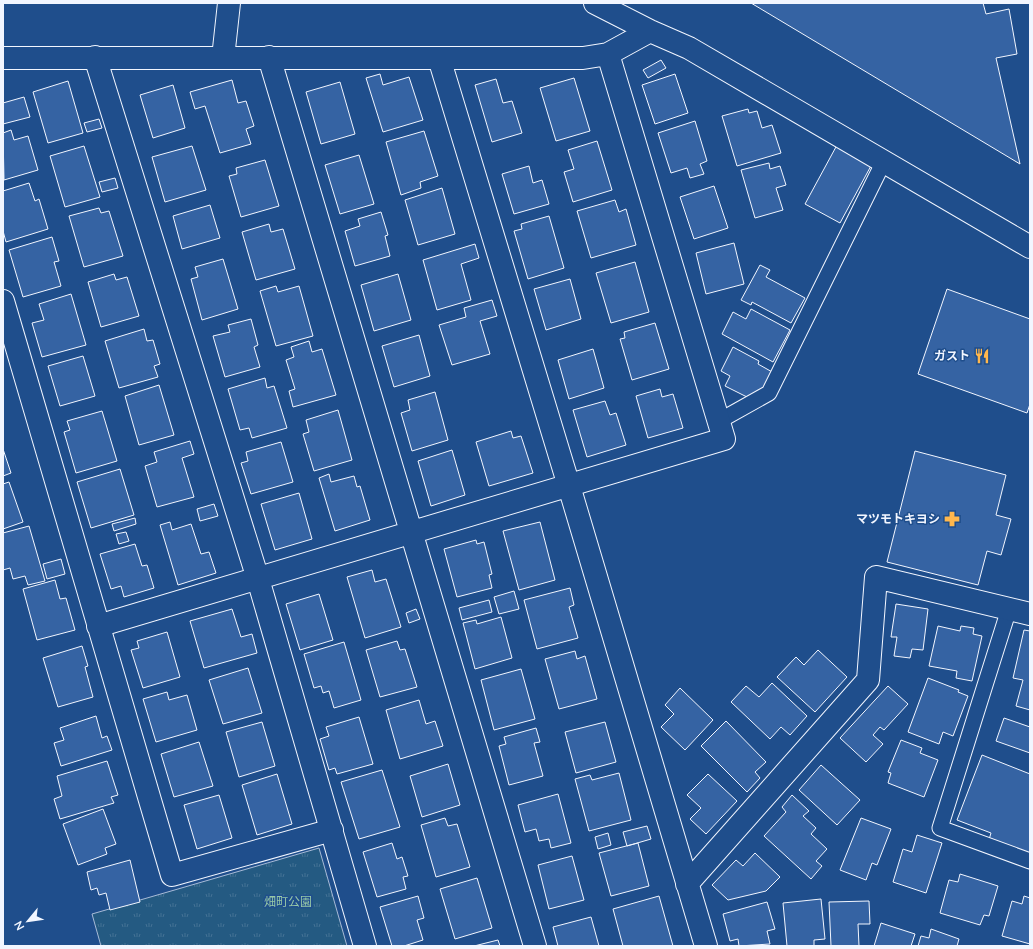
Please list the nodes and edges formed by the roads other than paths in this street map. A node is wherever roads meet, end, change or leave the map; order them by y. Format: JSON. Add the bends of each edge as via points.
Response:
{"nodes":[{"id":1,"x":229,"y":3,"type":"edge"},
{"id":2,"x":595,"y":3,"type":"edge"},
{"id":3,"x":650,"y":31,"type":"junction"},
{"id":4,"x":608,"y":54,"type":"junction"},
{"id":5,"x":269,"y":57,"type":"junction"},
{"id":6,"x":3,"y":58,"type":"edge"},
{"id":7,"x":95,"y":58,"type":"junction"},
{"id":8,"x":223,"y":58,"type":"junction"},
{"id":9,"x":439,"y":58,"type":"junction"},
{"id":10,"x":884,"y":162,"type":"junction"},
{"id":11,"x":1030,"y":247,"type":"edge"},
{"id":12,"x":3,"y":301,"type":"edge"},
{"id":13,"x":719,"y":422,"type":"junction"},
{"id":14,"x":569,"y":486,"type":"junction"},
{"id":15,"x":411,"y":533,"type":"junction"},
{"id":16,"x":258,"y":579,"type":"junction"},
{"id":17,"x":1020,"y":612,"type":"edge"},
{"id":18,"x":98,"y":626,"type":"junction"},
{"id":19,"x":332,"y":830,"type":"junction"},
{"id":20,"x":1030,"y":861,"type":"edge"},
{"id":21,"x":686,"y":884,"type":"junction"},
{"id":22,"x":366,"y":946,"type":"edge"},
{"id":23,"x":535,"y":946,"type":"edge"},
{"id":24,"x":706,"y":946,"type":"edge"}],
"edges":[{"from":1,"to":8,"type":"street"},
{"from":2,"to":3,"type":"street"},
{"from":3,"to":4,"type":"street"},
{"from":3,"to":10,"type":"street","via":[[689,48]]},
{"from":4,"to":9,"type":"street","via":[[583,58]]},
{"from":4,"to":13,"type":"street"},
{"from":5,"to":8,"type":"street"},
{"from":5,"to":9,"type":"street"},
{"from":5,"to":15,"type":"street"},
{"from":6,"to":7,"type":"street"},
{"from":7,"to":8,"type":"street"},
{"from":7,"to":16,"type":"street"},
{"from":9,"to":14,"type":"street"},
{"from":10,"to":11,"type":"street"},
{"from":10,"to":13,"type":"lane","via":[[769,393]]},
{"from":12,"to":18,"type":"street"},
{"from":13,"to":14,"type":"street","via":[[724,439]]},
{"from":14,"to":15,"type":"street"},
{"from":14,"to":21,"type":"street"},
{"from":15,"to":16,"type":"street"},
{"from":15,"to":23,"type":"street"},
{"from":16,"to":18,"type":"street"},
{"from":16,"to":19,"type":"street"},
{"from":17,"to":20,"type":"lane","via":[[940,828]]},
{"from":17,"to":21,"type":"street","via":[[876,577],[868,680]]},
{"from":18,"to":19,"type":"street","via":[[172,875]]},
{"from":19,"to":22,"type":"street"},
{"from":21,"to":24,"type":"street"}]}
